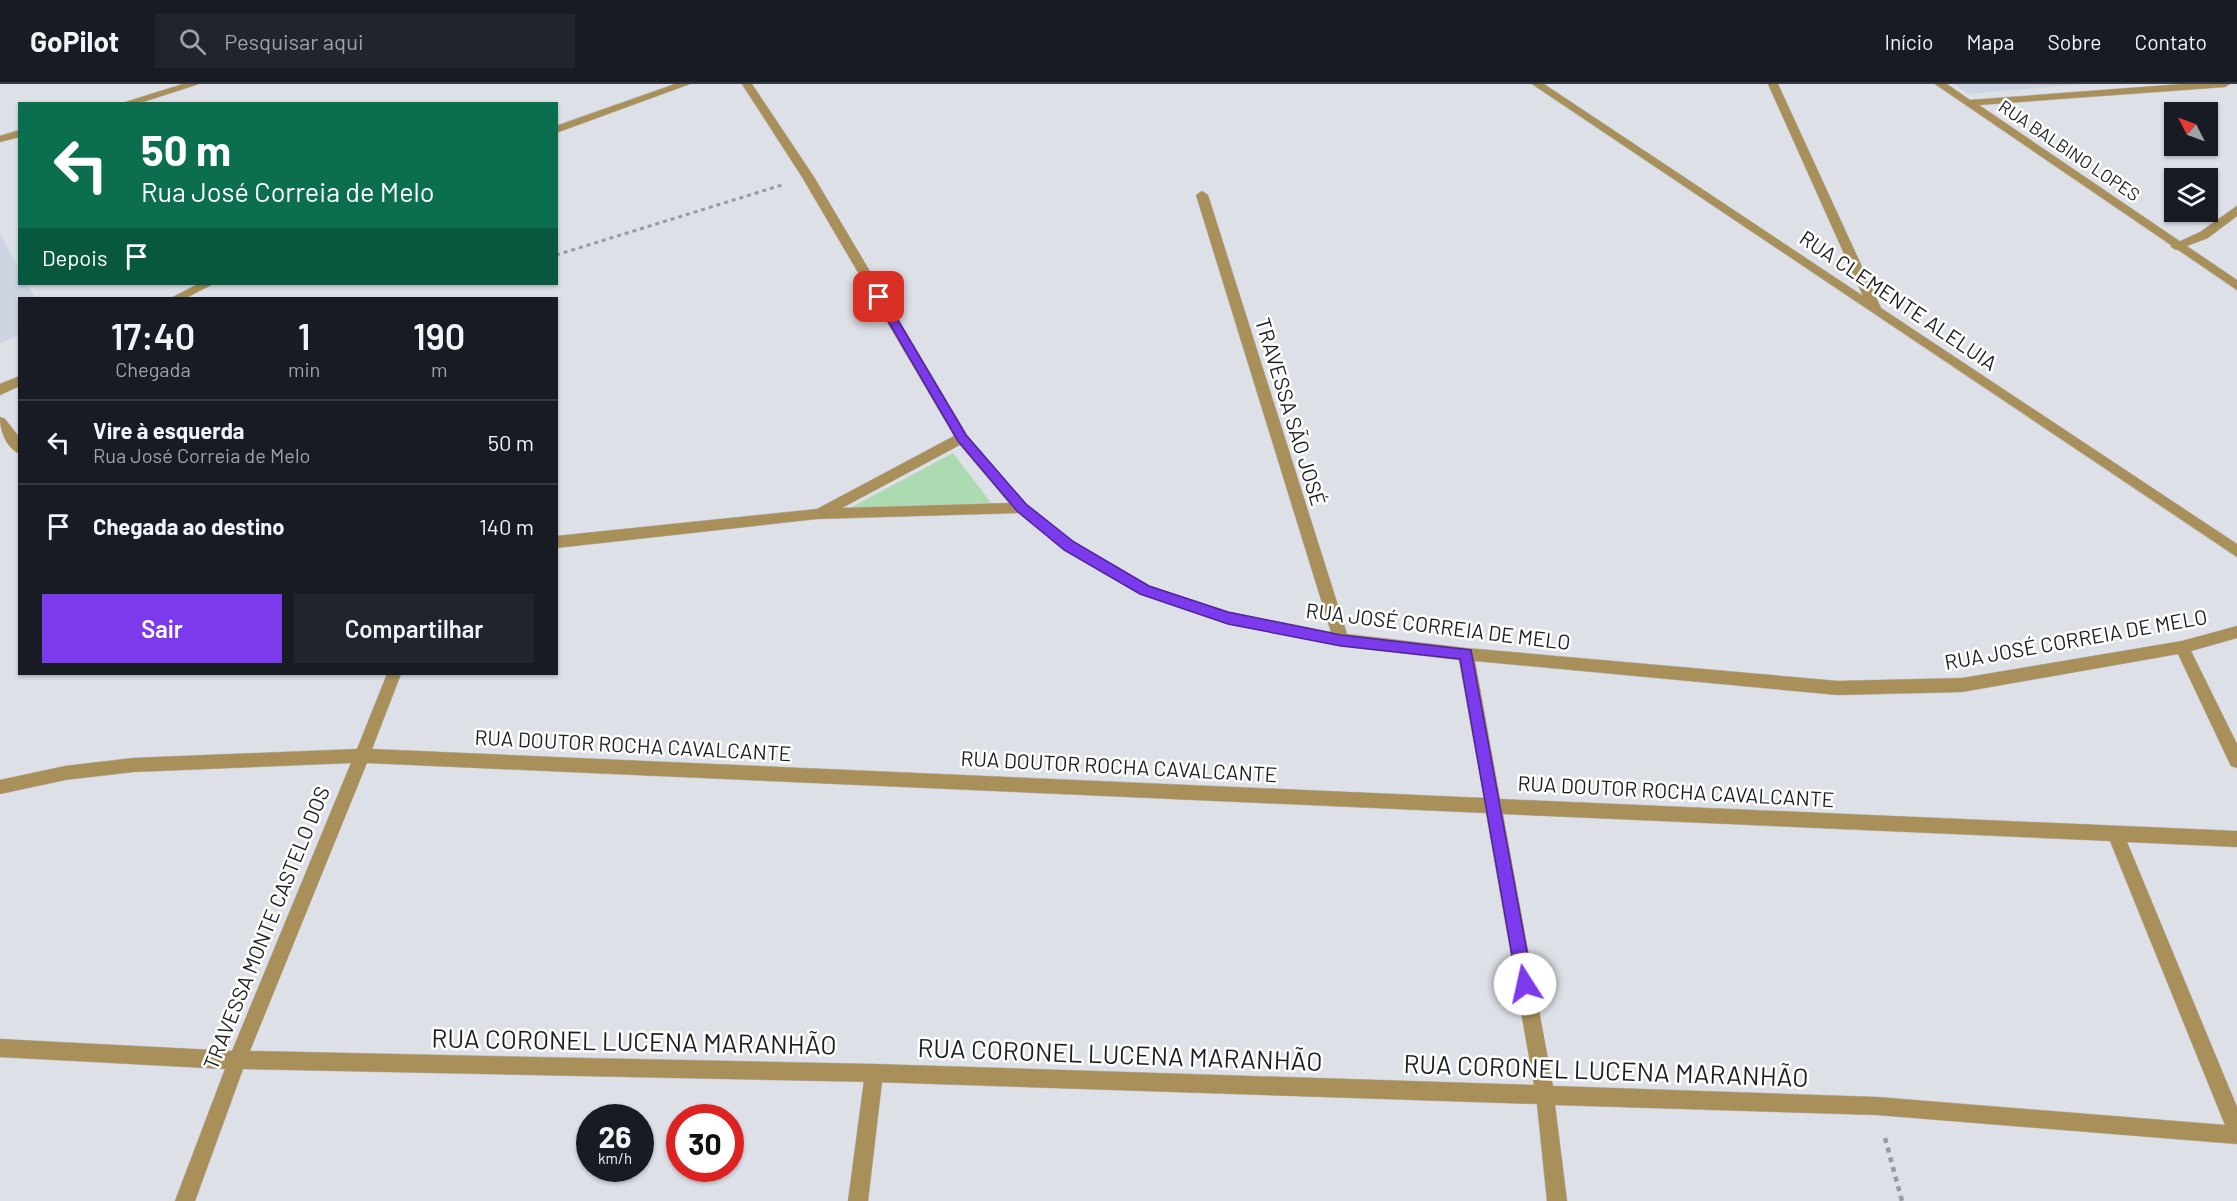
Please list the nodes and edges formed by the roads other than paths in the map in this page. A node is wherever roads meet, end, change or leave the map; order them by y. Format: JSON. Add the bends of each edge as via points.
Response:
{"nodes":[{"id":1,"x":194,"y":84,"type":"edge"},
{"id":2,"x":685,"y":84,"type":"edge"},
{"id":3,"x":747,"y":84,"type":"edge"},
{"id":4,"x":1537,"y":84,"type":"edge"},
{"id":5,"x":1773,"y":84,"type":"edge"},
{"id":6,"x":1940,"y":84,"type":"edge"},
{"id":7,"x":2225,"y":84,"type":"edge"},
{"id":8,"x":131,"y":102,"type":"edge"},
{"id":9,"x":1967,"y":103,"type":"junction"},
{"id":10,"x":558,"y":129,"type":"edge"},
{"id":11,"x":18,"y":134,"type":"edge"},
{"id":12,"x":0,"y":139,"type":"edge"},
{"id":13,"x":1202,"y":195,"type":"dead end"},
{"id":14,"x":2237,"y":210,"type":"edge"},
{"id":15,"x":2176,"y":246,"type":"junction"},
{"id":16,"x":205,"y":285,"type":"edge"},
{"id":17,"x":2237,"y":286,"type":"edge"},
{"id":18,"x":179,"y":297,"type":"edge"},
{"id":19,"x":1876,"y":310,"type":"junction"},
{"id":20,"x":18,"y":381,"type":"edge"},
{"id":21,"x":0,"y":390,"type":"edge"},
{"id":22,"x":0,"y":422,"type":"edge"},
{"id":23,"x":962,"y":438,"type":"junction"},
{"id":24,"x":18,"y":446,"type":"edge"},
{"id":25,"x":1021,"y":508,"type":"junction"},
{"id":26,"x":817,"y":514,"type":"junction"},
{"id":27,"x":558,"y":542,"type":"edge"},
{"id":28,"x":2237,"y":551,"type":"edge"},
{"id":29,"x":2237,"y":632,"type":"edge"},
{"id":30,"x":1341,"y":640,"type":"junction"},
{"id":31,"x":2182,"y":647,"type":"junction"},
{"id":32,"x":1466,"y":654,"type":"junction"},
{"id":33,"x":394,"y":675,"type":"edge"},
{"id":34,"x":362,"y":756,"type":"junction"},
{"id":35,"x":2237,"y":761,"type":"edge"},
{"id":36,"x":0,"y":787,"type":"edge"},
{"id":37,"x":1492,"y":807,"type":"junction"},
{"id":38,"x":2116,"y":835,"type":"junction"},
{"id":39,"x":2237,"y":839,"type":"edge"},
{"id":40,"x":0,"y":1048,"type":"edge"},
{"id":41,"x":237,"y":1060,"type":"junction"},
{"id":42,"x":874,"y":1073,"type":"junction"},
{"id":43,"x":1545,"y":1095,"type":"junction"},
{"id":44,"x":2237,"y":1130,"type":"edge"},
{"id":45,"x":2237,"y":1135,"type":"edge"},
{"id":46,"x":185,"y":1201,"type":"edge"},
{"id":47,"x":858,"y":1201,"type":"edge"},
{"id":48,"x":1557,"y":1201,"type":"edge"}],
"edges":[{"from":1,"to":8,"type":"street"},
{"from":2,"to":10,"type":"street"},
{"from":3,"to":23,"type":"street","name":"RUA JOSÉ CORREIA DE MELO","via":[[808,177]]},
{"from":4,"to":19,"type":"street","name":"RUA CLEMENTE ALELUIA"},
{"from":5,"to":19,"type":"street"},
{"from":6,"to":9,"type":"street","name":"RUA BALBINO LOPES"},
{"from":7,"to":9,"type":"street"},
{"from":9,"to":15,"type":"street","name":"RUA BALBINO LOPES"},
{"from":11,"to":12,"type":"street"},
{"from":13,"to":30,"type":"street","name":"TRAVESSA SÃO JOSÉ"},
{"from":14,"to":15,"type":"street","via":[[2204,235]]},
{"from":15,"to":17,"type":"street","name":"RUA BALBINO LOPES"},
{"from":16,"to":18,"type":"street"},
{"from":19,"to":28,"type":"street","name":"RUA CLEMENTE ALELUIA"},
{"from":20,"to":21,"type":"street"},
{"from":22,"to":24,"type":"street"},
{"from":23,"to":25,"type":"street","name":"RUA JOSÉ CORREIA DE MELO"},
{"from":23,"to":26,"type":"street"},
{"from":25,"to":26,"type":"street"},
{"from":25,"to":30,"type":"street","name":"RUA JOSÉ CORREIA DE MELO","via":[[1069,546],[1144,590],[1228,618]]},
{"from":26,"to":27,"type":"street"},
{"from":29,"to":31,"type":"street","name":"RUA JOSÉ CORREIA DE MELO"},
{"from":30,"to":32,"type":"street","name":"RUA JOSÉ CORREIA DE MELO"},
{"from":31,"to":32,"type":"street","name":"RUA JOSÉ CORREIA DE MELO","via":[[1962,685],[1838,688]]},
{"from":31,"to":35,"type":"street"},
{"from":32,"to":37,"type":"street"},
{"from":33,"to":34,"type":"street","name":"TRAVESSA MONTE CASTELO DOS"},
{"from":34,"to":36,"type":"street","name":"RUA DOUTOR ROCHA CAVALCANTE","via":[[133,765],[65,773]]},
{"from":34,"to":37,"type":"street","name":"RUA DOUTOR ROCHA CAVALCANTE"},
{"from":34,"to":41,"type":"street","name":"TRAVESSA MONTE CASTELO DOS"},
{"from":37,"to":38,"type":"street","name":"RUA DOUTOR ROCHA CAVALCANTE"},
{"from":37,"to":43,"type":"street"},
{"from":38,"to":39,"type":"street","name":"RUA DOUTOR ROCHA CAVALCANTE"},
{"from":38,"to":44,"type":"street"},
{"from":40,"to":41,"type":"street","name":"RUA CORONEL LUCENA MARANHÃO"},
{"from":41,"to":42,"type":"street","name":"RUA CORONEL LUCENA MARANHÃO"},
{"from":41,"to":46,"type":"street","name":"TRAVESSA MONTE CASTELO DOS"},
{"from":42,"to":43,"type":"street","name":"RUA CORONEL LUCENA MARANHÃO"},
{"from":42,"to":47,"type":"street"},
{"from":43,"to":45,"type":"street","name":"RUA CORONEL LUCENA MARANHÃO","via":[[1877,1106]]},
{"from":43,"to":48,"type":"street"}]}
